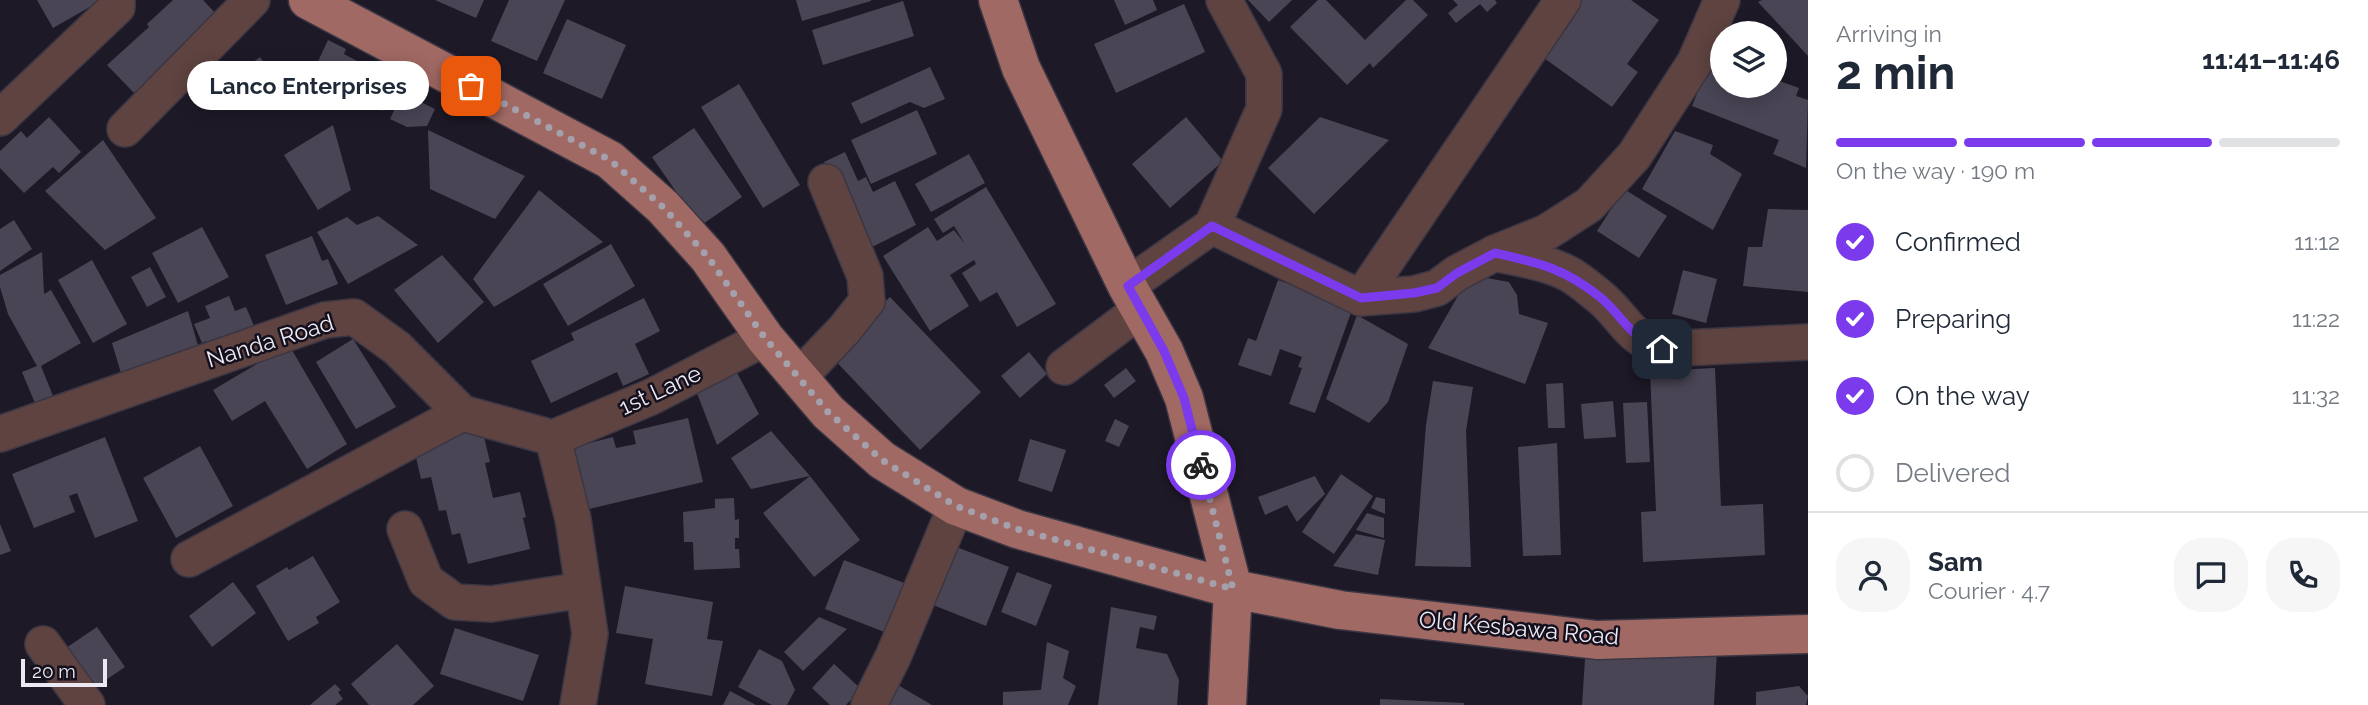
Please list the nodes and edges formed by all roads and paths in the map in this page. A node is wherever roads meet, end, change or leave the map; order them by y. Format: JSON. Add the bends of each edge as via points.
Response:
{"nodes":[{"id":1,"x":117,"y":0,"type":"edge"},
{"id":2,"x":252,"y":0,"type":"edge"},
{"id":3,"x":308,"y":0,"type":"edge"},
{"id":4,"x":999,"y":0,"type":"edge"},
{"id":5,"x":1224,"y":0,"type":"edge"},
{"id":6,"x":1563,"y":0,"type":"edge"},
{"id":7,"x":1722,"y":0,"type":"edge"},
{"id":8,"x":0,"y":118,"type":"edge"},
{"id":9,"x":125,"y":129,"type":"dead end"},
{"id":10,"x":826,"y":182,"type":"dead end"},
{"id":11,"x":1212,"y":226,"type":"junction"},
{"id":12,"x":1495,"y":253,"type":"junction"},
{"id":13,"x":1134,"y":298,"type":"junction"},
{"id":14,"x":1361,"y":298,"type":"junction"},
{"id":15,"x":765,"y":338,"type":"junction"},
{"id":16,"x":1808,"y":342,"type":"edge"},
{"id":17,"x":1064,"y":367,"type":"dead end"},
{"id":18,"x":799,"y":377,"type":"junction"},
{"id":19,"x":462,"y":413,"type":"junction"},
{"id":20,"x":0,"y":434,"type":"edge"},
{"id":21,"x":553,"y":438,"type":"junction"},
{"id":22,"x":956,"y":506,"type":"junction"},
{"id":23,"x":405,"y":529,"type":"dead end"},
{"id":24,"x":189,"y":559,"type":"dead end"},
{"id":25,"x":1233,"y":589,"type":"junction"},
{"id":26,"x":583,"y":590,"type":"junction"},
{"id":27,"x":1808,"y":634,"type":"edge"},
{"id":28,"x":43,"y":644,"type":"dead end"},
{"id":29,"x":87,"y":705,"type":"edge"},
{"id":30,"x":578,"y":705,"type":"edge"},
{"id":31,"x":869,"y":705,"type":"edge"},
{"id":32,"x":1227,"y":705,"type":"edge"}],
"edges":[{"from":1,"to":8,"type":"street","via":[[117,7]]},
{"from":2,"to":9,"type":"street"},
{"from":3,"to":15,"type":"main road","name":"Old Kesbawa Road","via":[[610,160],[663,207],[708,257]]},
{"from":4,"to":13,"type":"main road","via":[[1021,68]]},
{"from":5,"to":11,"type":"street","via":[[1264,74],[1264,109]]},
{"from":6,"to":14,"type":"street"},
{"from":7,"to":12,"type":"street","via":[[1695,62],[1634,156],[1589,205],[1547,232]]},
{"from":10,"to":18,"type":"street","via":[[865,276],[867,301]]},
{"from":11,"to":13,"type":"street"},
{"from":11,"to":14,"type":"street"},
{"from":12,"to":14,"type":"street","via":[[1437,288]]},
{"from":12,"to":16,"type":"street","via":[[1569,274],[1602,299],[1631,333],[1662,349]]},
{"from":13,"to":17,"type":"street"},
{"from":13,"to":25,"type":"main road","via":[[1184,398]]},
{"from":15,"to":18,"type":"main road","name":"Old Kesbawa Road"},
{"from":15,"to":21,"type":"street","name":"1st Lane","via":[[651,397]]},
{"from":18,"to":22,"type":"main road","name":"Old Kesbawa Road","via":[[828,412],[882,460]]},
{"from":19,"to":20,"type":"street","name":"Nanda Road","via":[[397,348],[354,317],[325,320]]},
{"from":19,"to":21,"type":"street","name":"Nanda Road"},
{"from":19,"to":24,"type":"street"},
{"from":21,"to":26,"type":"street","via":[[573,519]]},
{"from":22,"to":25,"type":"main road","name":"Old Kesbawa Road","via":[[1017,529]]},
{"from":22,"to":31,"type":"street","via":[[894,657]]},
{"from":23,"to":26,"type":"street","via":[[426,581],[455,602],[491,604]]},
{"from":25,"to":27,"type":"main road","name":"Old Kesbawa Road","via":[[1340,610],[1597,640]]},
{"from":25,"to":32,"type":"main road"},
{"from":26,"to":30,"type":"street","via":[[590,634]]},
{"from":28,"to":29,"type":"street"}]}
